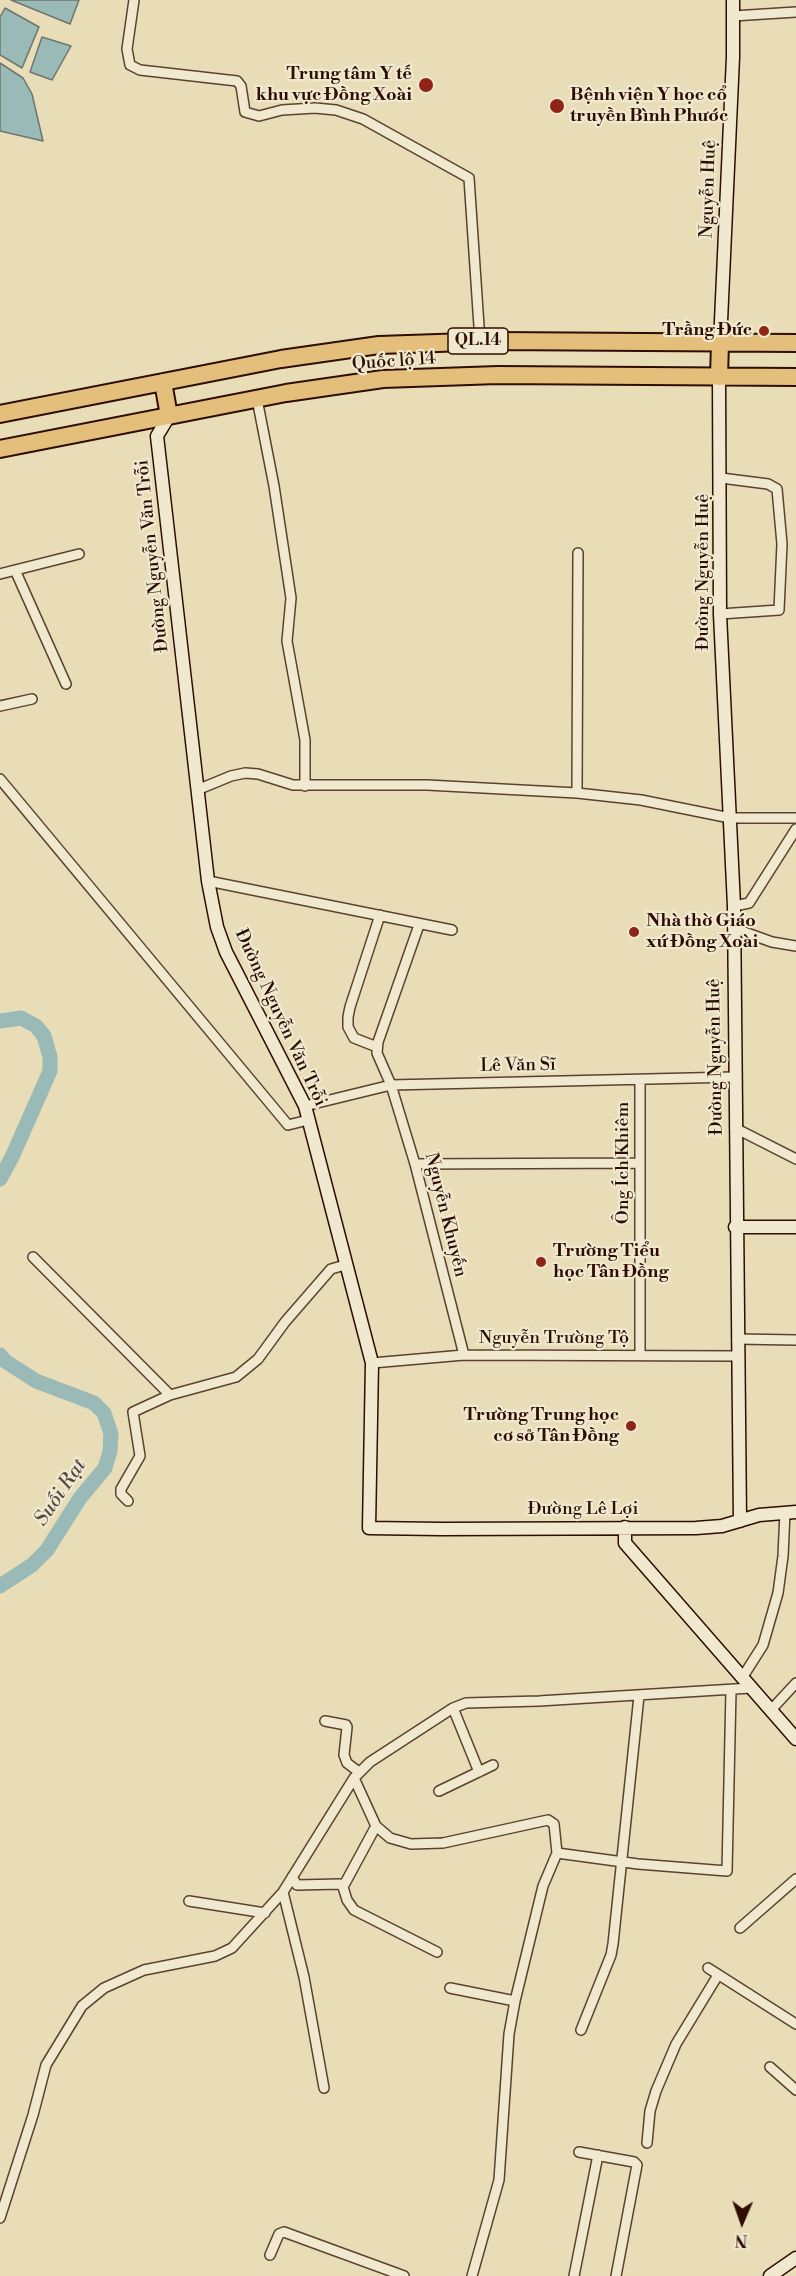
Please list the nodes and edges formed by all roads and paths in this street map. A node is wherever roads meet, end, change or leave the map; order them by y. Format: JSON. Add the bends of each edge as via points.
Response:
{"nodes":[{"id":1,"x":134,"y":0,"type":"edge"},
{"id":2,"x":733,"y":0,"type":"edge"},
{"id":3,"x":796,"y":12,"type":"edge"},
{"id":4,"x":734,"y":16,"type":"junction"},
{"id":5,"x":480,"y":341,"type":"junction"},
{"id":6,"x":720,"y":343,"type":"junction"},
{"id":7,"x":796,"y":343,"type":"edge"},
{"id":8,"x":719,"y":377,"type":"junction"},
{"id":9,"x":796,"y":377,"type":"edge"},
{"id":10,"x":163,"y":382,"type":"junction"},
{"id":11,"x":257,"y":399,"type":"junction"},
{"id":12,"x":0,"y":414,"type":"edge"},
{"id":13,"x":170,"y":416,"type":"junction"},
{"id":14,"x":0,"y":449,"type":"edge"},
{"id":15,"x":721,"y":478,"type":"junction"},
{"id":16,"x":578,"y":553,"type":"dead end"},
{"id":17,"x":79,"y":554,"type":"dead end"},
{"id":18,"x":15,"y":570,"type":"junction"},
{"id":19,"x":0,"y":574,"type":"edge"},
{"id":20,"x":720,"y":614,"type":"junction"},
{"id":21,"x":66,"y":684,"type":"dead end"},
{"id":22,"x":32,"y":699,"type":"dead end"},
{"id":23,"x":0,"y":706,"type":"edge"},
{"id":24,"x":0,"y":779,"type":"edge"},
{"id":25,"x":305,"y":786,"type":"junction"},
{"id":26,"x":197,"y":790,"type":"junction"},
{"id":27,"x":577,"y":793,"type":"junction"},
{"id":28,"x":730,"y":818,"type":"junction"},
{"id":29,"x":796,"y":818,"type":"edge"},
{"id":30,"x":796,"y":828,"type":"edge"},
{"id":31,"x":208,"y":881,"type":"junction"},
{"id":32,"x":734,"y":906,"type":"junction"},
{"id":33,"x":380,"y":915,"type":"junction"},
{"id":34,"x":419,"y":925,"type":"junction"},
{"id":35,"x":733,"y":928,"type":"junction"},
{"id":36,"x":452,"y":930,"type":"dead end"},
{"id":37,"x":796,"y":946,"type":"edge"},
{"id":38,"x":376,"y":1047,"type":"junction"},
{"id":39,"x":734,"y":1077,"type":"junction"},
{"id":40,"x":640,"y":1080,"type":"junction"},
{"id":41,"x":391,"y":1085,"type":"junction"},
{"id":42,"x":305,"y":1106,"type":"junction"},
{"id":43,"x":308,"y":1120,"type":"junction"},
{"id":44,"x":735,"y":1128,"type":"junction"},
{"id":45,"x":796,"y":1159,"type":"edge"},
{"id":46,"x":640,"y":1163,"type":"junction"},
{"id":47,"x":416,"y":1164,"type":"junction"},
{"id":48,"x":735,"y":1227,"type":"junction"},
{"id":49,"x":796,"y":1227,"type":"edge"},
{"id":50,"x":33,"y":1257,"type":"dead end"},
{"id":51,"x":345,"y":1265,"type":"junction"},
{"id":52,"x":737,"y":1339,"type":"junction"},
{"id":53,"x":796,"y":1340,"type":"edge"},
{"id":54,"x":464,"y":1355,"type":"junction"},
{"id":55,"x":640,"y":1355,"type":"junction"},
{"id":56,"x":737,"y":1356,"type":"junction"},
{"id":57,"x":372,"y":1364,"type":"junction"},
{"id":58,"x":170,"y":1395,"type":"junction"},
{"id":59,"x":128,"y":1501,"type":"dead end"},
{"id":60,"x":791,"y":1512,"type":"edge"},
{"id":61,"x":740,"y":1521,"type":"junction"},
{"id":62,"x":626,"y":1527,"type":"junction"},
{"id":63,"x":369,"y":1528,"type":"joint"},
{"id":64,"x":746,"y":1683,"type":"junction"},
{"id":65,"x":796,"y":1683,"type":"edge"},
{"id":66,"x":731,"y":1690,"type":"junction"},
{"id":67,"x":639,"y":1695,"type":"junction"},
{"id":68,"x":453,"y":1708,"type":"junction"},
{"id":69,"x":771,"y":1710,"type":"junction"},
{"id":70,"x":325,"y":1721,"type":"dead end"},
{"id":71,"x":796,"y":1739,"type":"edge"},
{"id":72,"x":493,"y":1765,"type":"dead end"},
{"id":73,"x":479,"y":1772,"type":"junction"},
{"id":74,"x":357,"y":1775,"type":"junction"},
{"id":75,"x":439,"y":1791,"type":"dead end"},
{"id":76,"x":376,"y":1826,"type":"junction"},
{"id":77,"x":557,"y":1852,"type":"junction"},
{"id":78,"x":622,"y":1862,"type":"junction"},
{"id":79,"x":292,"y":1877,"type":"junction"},
{"id":80,"x":796,"y":1879,"type":"edge"},
{"id":81,"x":343,"y":1887,"type":"junction"},
{"id":82,"x":283,"y":1892,"type":"junction"},
{"id":83,"x":189,"y":1901,"type":"dead end"},
{"id":84,"x":265,"y":1913,"type":"junction"},
{"id":85,"x":740,"y":1928,"type":"dead end"},
{"id":86,"x":436,"y":1952,"type":"dead end"},
{"id":87,"x":708,"y":1968,"type":"dead end"},
{"id":88,"x":717,"y":1975,"type":"junction"},
{"id":89,"x":450,"y":1988,"type":"dead end"},
{"id":90,"x":515,"y":2001,"type":"junction"},
{"id":91,"x":796,"y":2024,"type":"edge"},
{"id":92,"x":581,"y":2030,"type":"dead end"},
{"id":93,"x":770,"y":2067,"type":"dead end"},
{"id":94,"x":324,"y":2088,"type":"dead end"},
{"id":95,"x":796,"y":2090,"type":"edge"},
{"id":96,"x":647,"y":2143,"type":"dead end"},
{"id":97,"x":579,"y":2152,"type":"dead end"},
{"id":98,"x":598,"y":2156,"type":"junction"},
{"id":99,"x":0,"y":2218,"type":"edge"},
{"id":100,"x":270,"y":2255,"type":"dead end"},
{"id":101,"x":796,"y":2258,"type":"edge"},
{"id":102,"x":404,"y":2276,"type":"edge"},
{"id":103,"x":472,"y":2276,"type":"edge"},
{"id":104,"x":574,"y":2276,"type":"edge"},
{"id":105,"x":616,"y":2276,"type":"edge"},
{"id":106,"x":770,"y":2276,"type":"edge"}],
"edges":[{"from":1,"to":5,"type":"street","via":[[127,49],[130,65],[141,70],[237,81],[245,112],[259,116],[282,110],[336,110],[363,119],[470,178]]},
{"from":2,"to":4,"type":"street","name":"Nguyễn Huệ"},
{"from":3,"to":4,"type":"street"},
{"from":4,"to":6,"type":"street","name":"Nguyễn Huệ"},
{"from":5,"to":6,"type":"highway","name":"Quốc lộ 14","number":"QL.14"},
{"from":5,"to":10,"type":"highway","name":"Quốc lộ 14","number":"QL.14","via":[[380,345]]},
{"from":6,"to":7,"type":"highway","name":"Quốc lộ 14","number":"QL.14"},
{"from":6,"to":8,"type":"highway"},
{"from":8,"to":9,"type":"highway","name":"Quốc lộ 14","number":"QL.14"},
{"from":8,"to":11,"type":"highway","name":"Quốc lộ 14","number":"QL.14","via":[[498,375],[383,380]]},
{"from":8,"to":15,"type":"street","name":"Đường Nguyễn Huệ"},
{"from":10,"to":12,"type":"highway","name":"Quốc lộ 14","number":"QL.14"},
{"from":10,"to":13,"type":"highway"},
{"from":11,"to":13,"type":"highway","name":"Quốc lộ 14","number":"QL.14"},
{"from":11,"to":25,"type":"street","via":[[291,598],[287,641],[305,740]]},
{"from":13,"to":14,"type":"highway","name":"Quốc lộ 14","number":"QL.14"},
{"from":13,"to":26,"type":"street","name":"Đường Nguyễn Văn Trỗi","via":[[157,436]]},
{"from":15,"to":20,"type":"street","name":"Đường Nguyễn Huệ"},
{"from":15,"to":20,"type":"street","via":[[768,484],[777,489],[782,544],[779,610]]},
{"from":16,"to":27,"type":"street"},
{"from":17,"to":18,"type":"street"},
{"from":18,"to":19,"type":"street"},
{"from":18,"to":21,"type":"street"},
{"from":20,"to":28,"type":"street","name":"Đường Nguyễn Huệ"},
{"from":22,"to":23,"type":"street"},
{"from":24,"to":43,"type":"street","via":[[288,1125]]},
{"from":25,"to":26,"type":"street","via":[[245,774]]},
{"from":25,"to":27,"type":"street","via":[[428,784]]},
{"from":26,"to":31,"type":"street","name":"Đường Nguyễn Văn Trỗi"},
{"from":27,"to":28,"type":"street","via":[[641,800]]},
{"from":28,"to":29,"type":"street"},
{"from":28,"to":32,"type":"street","name":"Đường Nguyễn Huệ"},
{"from":30,"to":32,"type":"street","via":[[749,903]]},
{"from":31,"to":33,"type":"street"},
{"from":31,"to":42,"type":"street","name":"Đường Nguyễn Văn Trỗi","via":[[226,952]]},
{"from":32,"to":35,"type":"street","name":"Đường Nguyễn Huệ"},
{"from":33,"to":34,"type":"street"},
{"from":33,"to":38,"type":"street","via":[[348,1017],[354,1038]]},
{"from":34,"to":36,"type":"street"},
{"from":34,"to":38,"type":"street"},
{"from":35,"to":37,"type":"street"},
{"from":35,"to":39,"type":"street","name":"Đường Nguyễn Huệ"},
{"from":38,"to":41,"type":"street","name":"Nguyễn Khuyến"},
{"from":39,"to":40,"type":"street","name":"Lê Văn Sĩ"},
{"from":39,"to":44,"type":"street","name":"Đường Nguyễn Huệ"},
{"from":40,"to":41,"type":"street","name":"Lê Văn Sĩ"},
{"from":40,"to":46,"type":"street","name":"Ông Ích Khiêm"},
{"from":41,"to":42,"type":"street","name":"Lê Văn Sĩ"},
{"from":41,"to":47,"type":"street","name":"Nguyễn Khuyến"},
{"from":42,"to":43,"type":"street","name":"Đường Nguyễn Văn Trỗi"},
{"from":43,"to":51,"type":"street","name":"Đường Nguyễn Văn Trỗi"},
{"from":44,"to":45,"type":"street"},
{"from":44,"to":48,"type":"street","name":"Đường Nguyễn Huệ"},
{"from":46,"to":47,"type":"street"},
{"from":46,"to":55,"type":"street","name":"Ông Ích Khiêm"},
{"from":47,"to":54,"type":"street","name":"Nguyễn Khuyến"},
{"from":48,"to":49,"type":"street"},
{"from":48,"to":52,"type":"street","name":"Đường Nguyễn Huệ"},
{"from":50,"to":58,"type":"street"},
{"from":51,"to":57,"type":"street","name":"Đường Nguyễn Văn Trỗi"},
{"from":51,"to":58,"type":"street","via":[[331,1269],[258,1359],[236,1377]]},
{"from":52,"to":53,"type":"street"},
{"from":52,"to":56,"type":"street","name":"Đường Nguyễn Huệ"},
{"from":54,"to":55,"type":"street","name":"Nguyễn Trường Tộ"},
{"from":54,"to":57,"type":"street","name":"Nguyễn Trường Tộ"},
{"from":55,"to":56,"type":"street","name":"Nguyễn Trường Tộ"},
{"from":56,"to":61,"type":"street","name":"Đường Nguyễn Huệ"},
{"from":57,"to":63,"type":"street","name":"Đường Nguyễn Văn Trỗi"},
{"from":58,"to":59,"type":"street","via":[[133,1412],[140,1456],[121,1490]]},
{"from":60,"to":61,"type":"street","name":"Đường Lê Lợi"},
{"from":60,"to":64,"type":"street","via":[[778,1593],[763,1645]]},
{"from":61,"to":62,"type":"street","name":"Đường Lê Lợi","via":[[696,1528]]},
{"from":62,"to":63,"type":"street","name":"Đường Lê Lợi"},
{"from":62,"to":64,"type":"street","via":[[626,1543]]},
{"from":64,"to":66,"type":"street"},
{"from":64,"to":69,"type":"street"},
{"from":65,"to":69,"type":"street"},
{"from":66,"to":67,"type":"street"},
{"from":66,"to":78,"type":"street","via":[[727,1870]]},
{"from":67,"to":68,"type":"street","via":[[466,1703]]},
{"from":67,"to":78,"type":"street"},
{"from":68,"to":73,"type":"street"},
{"from":68,"to":74,"type":"street","via":[[370,1762]]},
{"from":69,"to":71,"type":"street"},
{"from":70,"to":74,"type":"street","via":[[347,1727],[344,1755]]},
{"from":72,"to":73,"type":"street"},
{"from":73,"to":75,"type":"street"},
{"from":74,"to":76,"type":"street"},
{"from":74,"to":79,"type":"street"},
{"from":76,"to":77,"type":"street","via":[[390,1838],[426,1845],[548,1820],[554,1824]]},
{"from":76,"to":81,"type":"street"},
{"from":77,"to":78,"type":"street"},
{"from":77,"to":90,"type":"street","via":[[543,1886]]},
{"from":78,"to":92,"type":"street","via":[[611,1955]]},
{"from":79,"to":81,"type":"street","via":[[297,1885],[335,1882]]},
{"from":79,"to":82,"type":"street"},
{"from":80,"to":85,"type":"street"},
{"from":81,"to":86,"type":"street","via":[[354,1910]]},
{"from":82,"to":84,"type":"street"},
{"from":82,"to":94,"type":"street","via":[[304,1977]]},
{"from":83,"to":84,"type":"street"},
{"from":84,"to":99,"type":"street","via":[[232,1947],[215,1956],[144,1970],[104,1988],[82,2006],[46,2065]]},
{"from":87,"to":88,"type":"street"},
{"from":88,"to":91,"type":"street"},
{"from":88,"to":96,"type":"street","via":[[676,2044],[656,2091]]},
{"from":89,"to":90,"type":"street"},
{"from":90,"to":103,"type":"street","via":[[509,2034],[499,2180]]},
{"from":93,"to":95,"type":"street"},
{"from":97,"to":98,"type":"street"},
{"from":98,"to":104,"type":"street"},
{"from":98,"to":105,"type":"street","via":[[637,2165]]},
{"from":100,"to":102,"type":"street","via":[[279,2234],[284,2232]]},
{"from":101,"to":106,"type":"street"}]}
